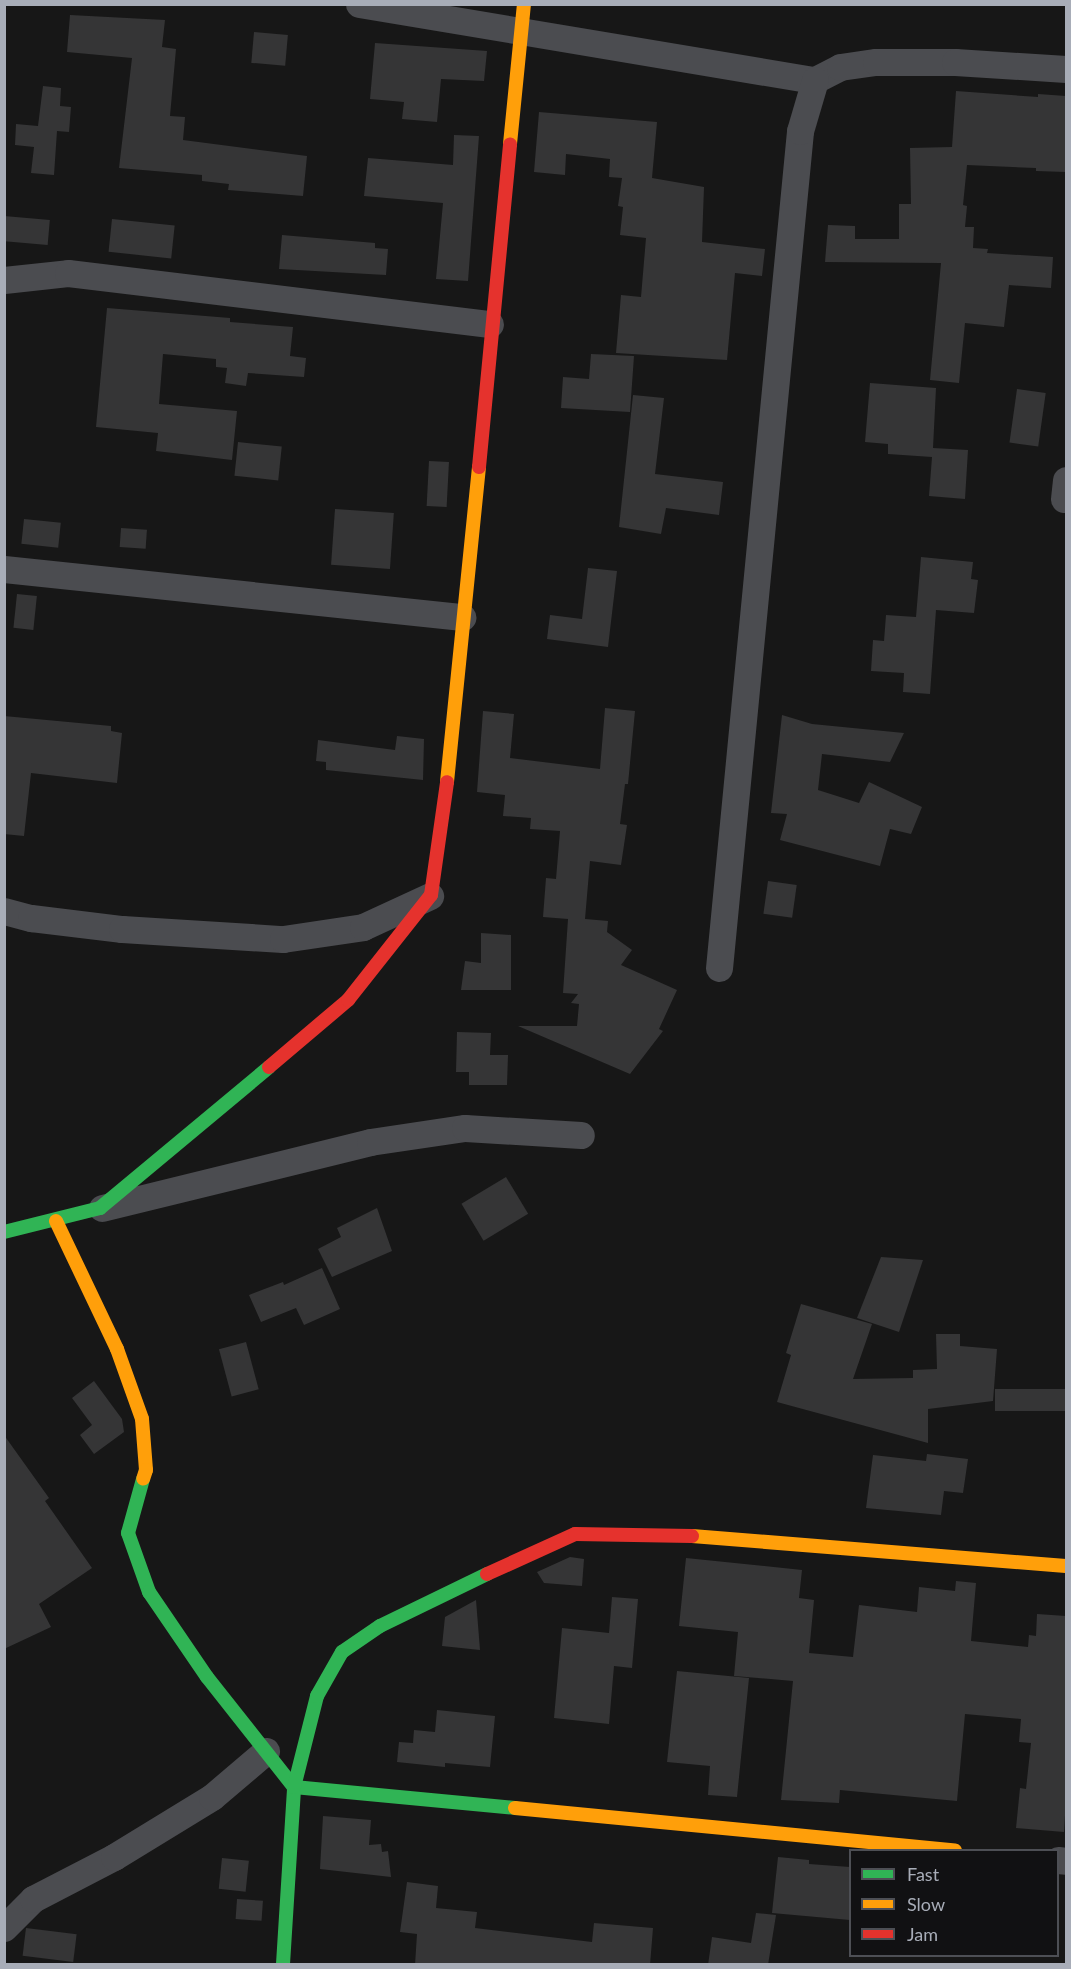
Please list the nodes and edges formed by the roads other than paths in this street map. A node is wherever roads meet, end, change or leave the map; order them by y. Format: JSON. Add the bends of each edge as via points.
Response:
{"nodes":[{"id":1,"x":359,"y":4,"type":"edge"},
{"id":2,"x":524,"y":4,"type":"edge"},
{"id":3,"x":521,"y":31,"type":"junction"},
{"id":4,"x":1066,"y":69,"type":"edge"},
{"id":5,"x":815,"y":80,"type":"junction"},
{"id":6,"x":4,"y":279,"type":"edge"},
{"id":7,"x":490,"y":324,"type":"junction"},
{"id":8,"x":4,"y":569,"type":"edge"},
{"id":9,"x":462,"y":617,"type":"junction"},
{"id":10,"x":431,"y":895,"type":"junction"},
{"id":11,"x":4,"y":911,"type":"edge"},
{"id":12,"x":719,"y":968,"type":"dead end"},
{"id":13,"x":581,"y":1135,"type":"dead end"},
{"id":14,"x":100,"y":1208,"type":"junction"},
{"id":15,"x":56,"y":1221,"type":"junction"},
{"id":16,"x":4,"y":1232,"type":"edge"},
{"id":17,"x":1066,"y":1566,"type":"edge"},
{"id":18,"x":266,"y":1751,"type":"junction"},
{"id":19,"x":294,"y":1787,"type":"junction"},
{"id":20,"x":934,"y":1849,"type":"edge"},
{"id":21,"x":4,"y":1928,"type":"edge"},
{"id":22,"x":283,"y":1965,"type":"edge"}],
"edges":[{"from":1,"to":3,"type":"street"},
{"from":2,"to":3,"type":"street"},
{"from":3,"to":5,"type":"street"},
{"from":3,"to":7,"type":"street"},
{"from":4,"to":5,"type":"street","via":[[876,62],[840,67]]},
{"from":5,"to":12,"type":"street","via":[[800,131]]},
{"from":6,"to":7,"type":"street","via":[[68,273]]},
{"from":7,"to":9,"type":"street"},
{"from":8,"to":9,"type":"street"},
{"from":9,"to":10,"type":"street","via":[[447,787]]},
{"from":10,"to":11,"type":"street","via":[[363,927],[283,939],[122,929]]},
{"from":10,"to":14,"type":"street","via":[[348,1000]]},
{"from":13,"to":14,"type":"street","via":[[465,1128],[370,1142]]},
{"from":14,"to":15,"type":"street"},
{"from":15,"to":16,"type":"street"},
{"from":15,"to":18,"type":"street","via":[[117,1349],[142,1419],[146,1470],[128,1533],[149,1592],[207,1677]]},
{"from":17,"to":19,"type":"street","via":[[694,1536],[575,1534],[380,1626],[342,1652],[317,1696]]},
{"from":18,"to":19,"type":"street"},
{"from":18,"to":21,"type":"street","via":[[212,1797],[114,1857],[33,1899]]},
{"from":19,"to":20,"type":"street"},
{"from":19,"to":22,"type":"street"}]}
